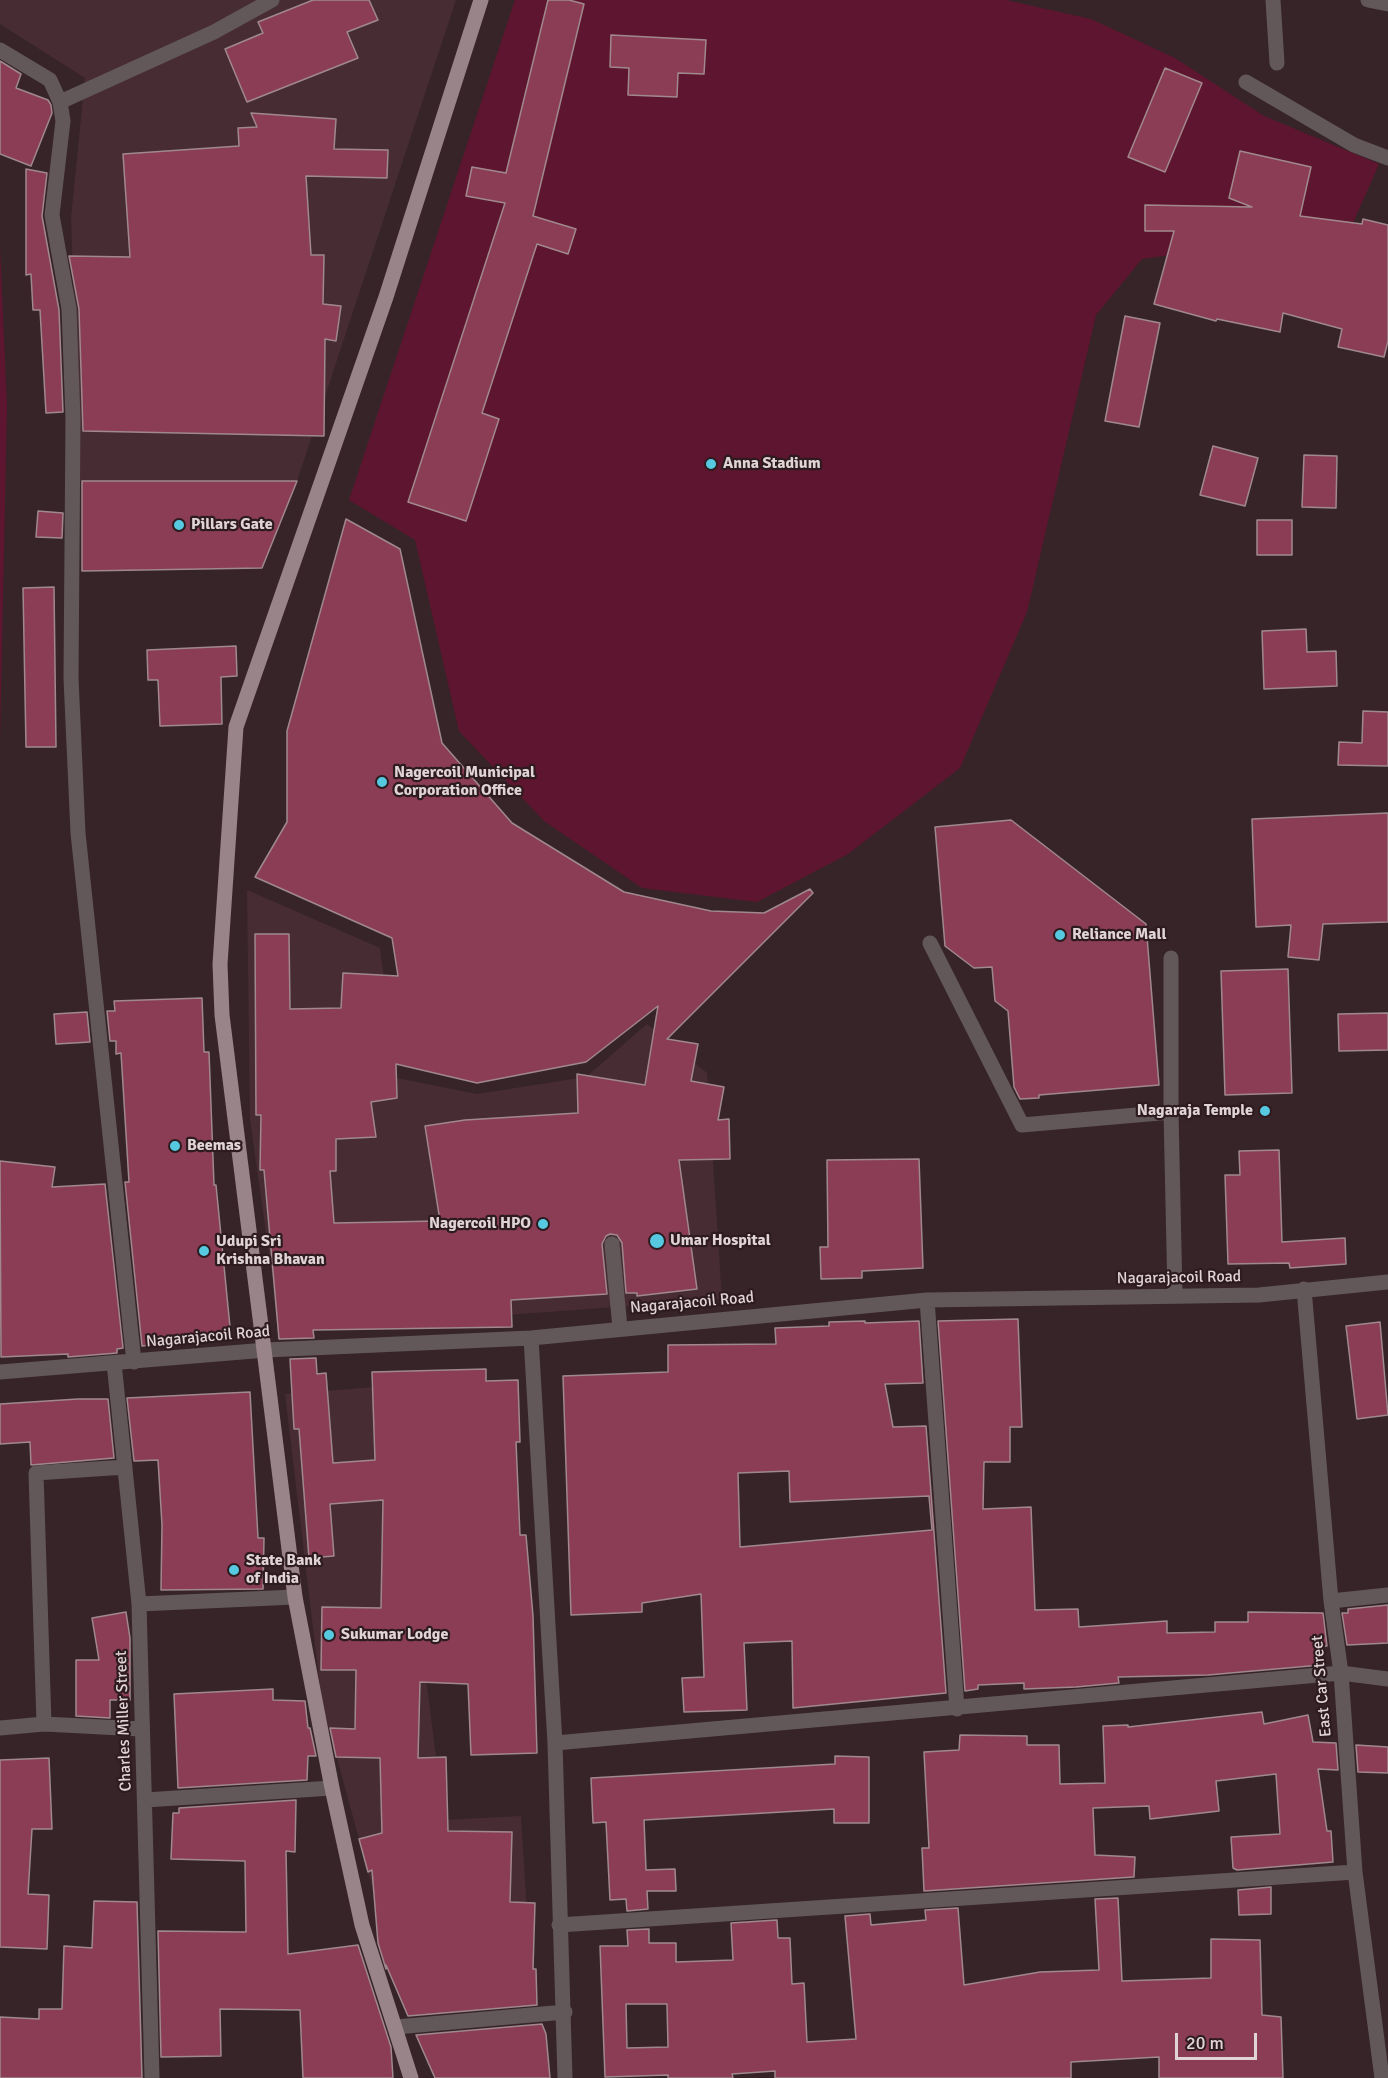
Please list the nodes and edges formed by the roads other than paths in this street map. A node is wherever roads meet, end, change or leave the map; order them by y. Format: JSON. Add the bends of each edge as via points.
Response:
{"nodes":[{"id":1,"x":272,"y":0,"type":"edge"},
{"id":2,"x":481,"y":0,"type":"edge"},
{"id":3,"x":1273,"y":0,"type":"edge"},
{"id":4,"x":1368,"y":0,"type":"edge"},
{"id":5,"x":1388,"y":4,"type":"edge"},
{"id":6,"x":0,"y":50,"type":"edge"},
{"id":7,"x":1277,"y":63,"type":"dead end"},
{"id":8,"x":1246,"y":82,"type":"dead end"},
{"id":9,"x":60,"y":102,"type":"junction"},
{"id":10,"x":1388,"y":158,"type":"edge"},
{"id":11,"x":930,"y":943,"type":"dead end"},
{"id":12,"x":1171,"y":958,"type":"dead end"},
{"id":13,"x":1171,"y":1112,"type":"junction"},
{"id":14,"x":612,"y":1244,"type":"dead end"},
{"id":15,"x":1388,"y":1282,"type":"edge"},
{"id":16,"x":1304,"y":1289,"type":"junction"},
{"id":17,"x":1175,"y":1295,"type":"junction"},
{"id":18,"x":927,"y":1299,"type":"junction"},
{"id":19,"x":620,"y":1328,"type":"junction"},
{"id":20,"x":531,"y":1338,"type":"junction"},
{"id":21,"x":266,"y":1350,"type":"junction"},
{"id":22,"x":134,"y":1362,"type":"junction"},
{"id":23,"x":114,"y":1363,"type":"junction"},
{"id":24,"x":0,"y":1372,"type":"edge"},
{"id":25,"x":125,"y":1467,"type":"junction"},
{"id":26,"x":1388,"y":1595,"type":"edge"},
{"id":27,"x":295,"y":1597,"type":"junction"},
{"id":28,"x":1331,"y":1601,"type":"junction"},
{"id":29,"x":139,"y":1604,"type":"junction"},
{"id":30,"x":1341,"y":1673,"type":"junction"},
{"id":31,"x":1388,"y":1679,"type":"edge"},
{"id":32,"x":957,"y":1709,"type":"junction"},
{"id":33,"x":44,"y":1724,"type":"junction"},
{"id":34,"x":0,"y":1728,"type":"edge"},
{"id":35,"x":141,"y":1729,"type":"junction"},
{"id":36,"x":555,"y":1743,"type":"junction"},
{"id":37,"x":332,"y":1788,"type":"junction"},
{"id":38,"x":145,"y":1800,"type":"junction"},
{"id":39,"x":1354,"y":1872,"type":"junction"},
{"id":40,"x":559,"y":1925,"type":"junction"},
{"id":41,"x":565,"y":2012,"type":"junction"},
{"id":42,"x":396,"y":2027,"type":"junction"},
{"id":43,"x":152,"y":2078,"type":"edge"},
{"id":44,"x":411,"y":2078,"type":"edge"},
{"id":45,"x":565,"y":2078,"type":"edge"},
{"id":46,"x":1382,"y":2078,"type":"edge"}],
"edges":[{"from":1,"to":9,"type":"street","via":[[214,32]]},
{"from":2,"to":21,"type":"main road","via":[[386,297],[236,728],[220,964],[222,1015]]},
{"from":3,"to":7,"type":"street"},
{"from":4,"to":5,"type":"street"},
{"from":6,"to":9,"type":"street","via":[[50,80]]},
{"from":8,"to":10,"type":"street","via":[[1354,145]]},
{"from":9,"to":22,"type":"street","via":[[63,121],[52,215],[69,309],[73,420],[71,678],[78,833]]},
{"from":11,"to":13,"type":"street","via":[[1022,1125]]},
{"from":12,"to":13,"type":"street"},
{"from":13,"to":17,"type":"street"},
{"from":14,"to":19,"type":"street"},
{"from":15,"to":16,"type":"street","name":"Nagarajacoil Road"},
{"from":16,"to":17,"type":"street","name":"Nagarajacoil Road"},
{"from":16,"to":28,"type":"street","name":"East Car Street"},
{"from":17,"to":18,"type":"street","name":"Nagarajacoil Road"},
{"from":18,"to":19,"type":"street","name":"Nagarajacoil Road"},
{"from":18,"to":32,"type":"street"},
{"from":19,"to":20,"type":"street","name":"Nagarajacoil Road"},
{"from":20,"to":21,"type":"street","name":"Nagarajacoil Road"},
{"from":20,"to":36,"type":"street"},
{"from":21,"to":22,"type":"street","name":"Nagarajacoil Road"},
{"from":21,"to":27,"type":"main road"},
{"from":22,"to":23,"type":"street","name":"Nagarajacoil Road"},
{"from":23,"to":24,"type":"street","name":"Nagarajacoil Road"},
{"from":23,"to":25,"type":"street","name":"Charles Miller Street"},
{"from":25,"to":29,"type":"street","name":"Charles Miller Street"},
{"from":25,"to":33,"type":"street","via":[[36,1473]]},
{"from":26,"to":28,"type":"street"},
{"from":27,"to":29,"type":"street"},
{"from":27,"to":37,"type":"main road"},
{"from":28,"to":30,"type":"street","name":"East Car Street"},
{"from":29,"to":35,"type":"street","name":"Charles Miller Street"},
{"from":30,"to":31,"type":"street"},
{"from":30,"to":32,"type":"street"},
{"from":30,"to":39,"type":"street","name":"East Car Street"},
{"from":32,"to":36,"type":"street"},
{"from":33,"to":34,"type":"street"},
{"from":33,"to":35,"type":"street"},
{"from":35,"to":38,"type":"street","name":"Charles Miller Street"},
{"from":36,"to":40,"type":"street"},
{"from":37,"to":38,"type":"street"},
{"from":37,"to":42,"type":"main road","via":[[362,1925]]},
{"from":38,"to":43,"type":"street","name":"Charles Miller Street"},
{"from":39,"to":40,"type":"street"},
{"from":39,"to":46,"type":"street","name":"East Car Street"},
{"from":40,"to":41,"type":"street"},
{"from":41,"to":42,"type":"street"},
{"from":41,"to":45,"type":"street"},
{"from":42,"to":44,"type":"main road"}]}
